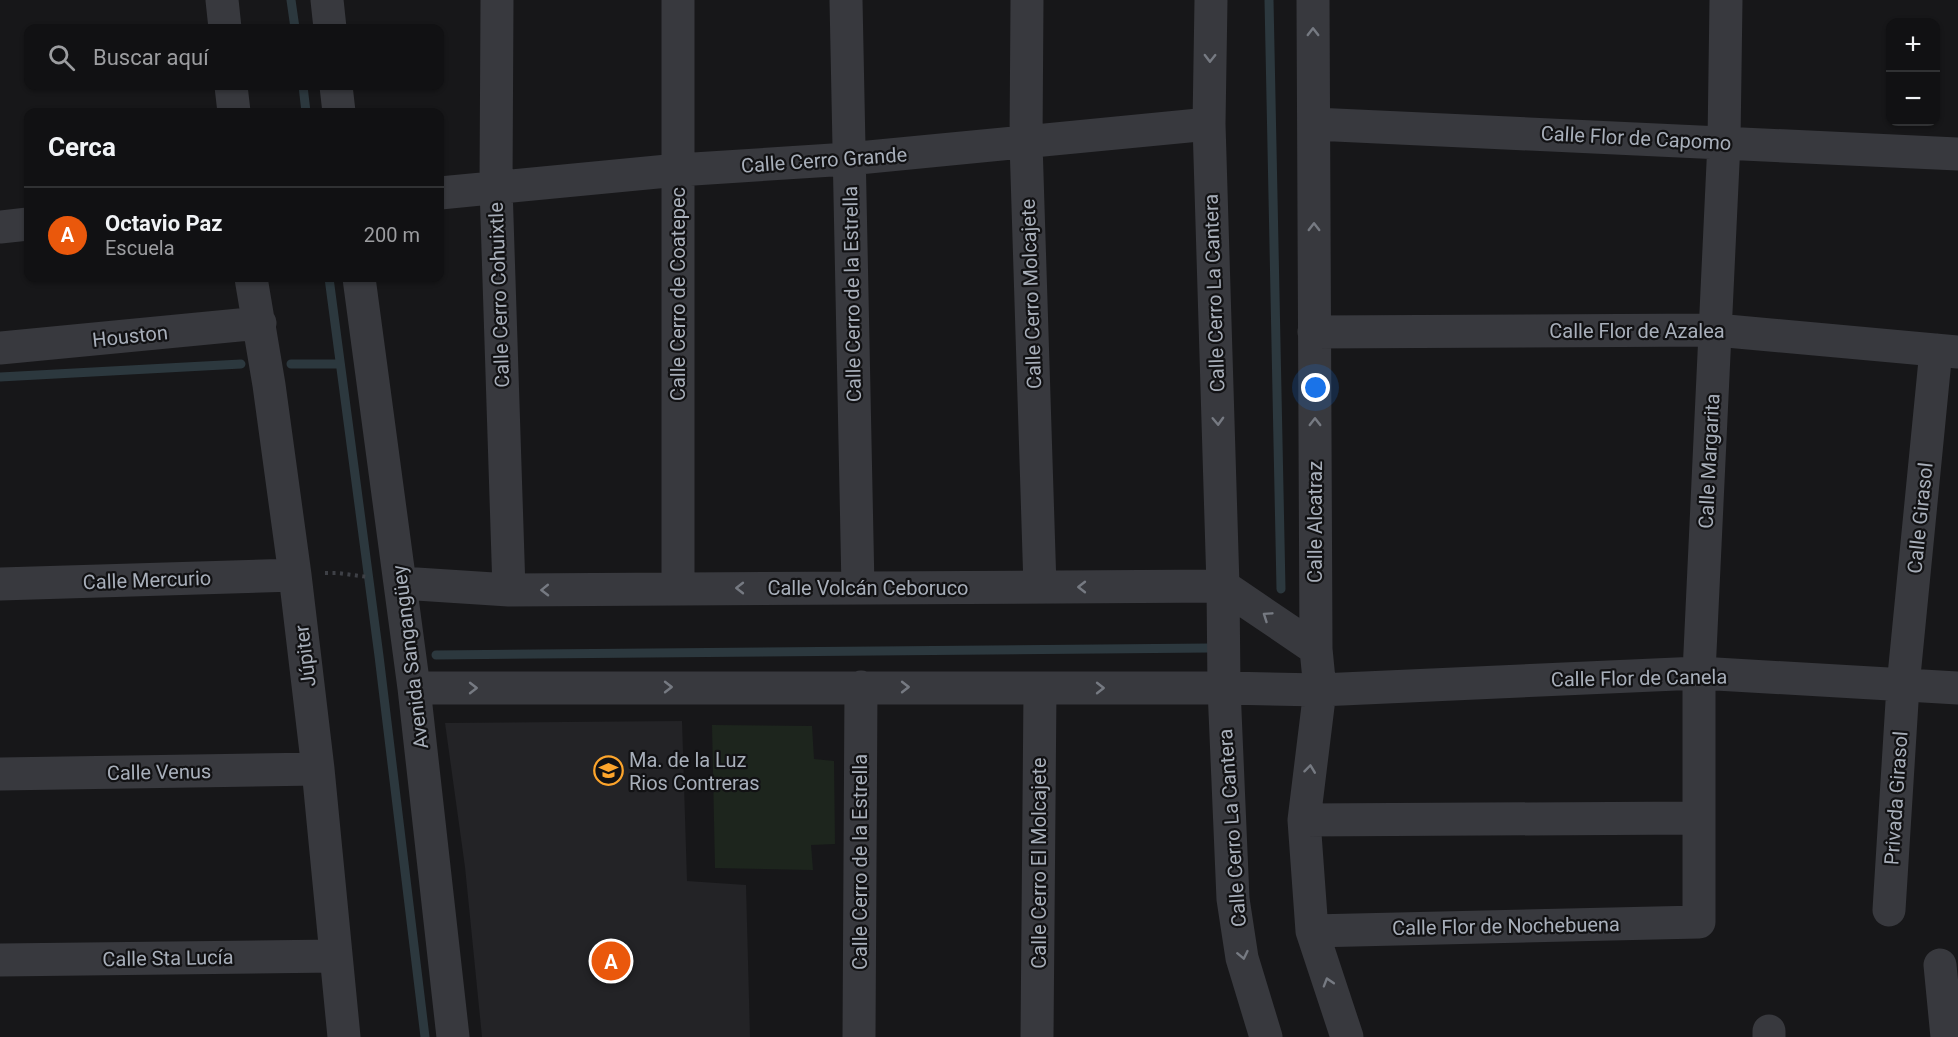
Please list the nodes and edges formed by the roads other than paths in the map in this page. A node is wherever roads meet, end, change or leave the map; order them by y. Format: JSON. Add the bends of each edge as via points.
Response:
{"nodes":[{"id":1,"x":222,"y":0,"type":"edge"},
{"id":2,"x":327,"y":0,"type":"edge"},
{"id":3,"x":496,"y":0,"type":"edge"},
{"id":4,"x":678,"y":0,"type":"edge"},
{"id":5,"x":846,"y":0,"type":"edge"},
{"id":6,"x":1028,"y":0,"type":"edge"},
{"id":7,"x":1211,"y":0,"type":"edge"},
{"id":8,"x":1313,"y":0,"type":"edge"},
{"id":9,"x":1726,"y":0,"type":"edge"},
{"id":10,"x":225,"y":24,"type":"edge"},
{"id":11,"x":330,"y":24,"type":"edge"},
{"id":12,"x":231,"y":90,"type":"edge"},
{"id":13,"x":336,"y":90,"type":"edge"},
{"id":14,"x":234,"y":108,"type":"edge"},
{"id":15,"x":339,"y":108,"type":"edge"},
{"id":16,"x":1209,"y":124,"type":"junction"},
{"id":17,"x":1314,"y":124,"type":"junction"},
{"id":18,"x":1724,"y":142,"type":"junction"},
{"id":19,"x":1026,"y":143,"type":"junction"},
{"id":20,"x":1958,"y":154,"type":"edge"},
{"id":21,"x":849,"y":159,"type":"junction"},
{"id":22,"x":678,"y":170,"type":"junction"},
{"id":23,"x":496,"y":187,"type":"junction"},
{"id":24,"x":444,"y":193,"type":"edge"},
{"id":25,"x":24,"y":224,"type":"edge"},
{"id":26,"x":0,"y":227,"type":"edge"},
{"id":27,"x":252,"y":282,"type":"edge"},
{"id":28,"x":359,"y":282,"type":"edge"},
{"id":29,"x":260,"y":323,"type":"junction"},
{"id":30,"x":1716,"y":330,"type":"junction"},
{"id":31,"x":1314,"y":332,"type":"junction"},
{"id":32,"x":0,"y":348,"type":"edge"},
{"id":33,"x":1947,"y":351,"type":"edge"},
{"id":34,"x":295,"y":575,"type":"junction"},
{"id":35,"x":386,"y":580,"type":"junction"},
{"id":36,"x":0,"y":584,"type":"edge"},
{"id":37,"x":1223,"y":586,"type":"junction"},
{"id":38,"x":1040,"y":587,"type":"junction"},
{"id":39,"x":678,"y":588,"type":"junction"},
{"id":40,"x":858,"y":588,"type":"junction"},
{"id":41,"x":509,"y":590,"type":"junction"},
{"id":42,"x":1316,"y":649,"type":"junction"},
{"id":43,"x":1699,"y":673,"type":"junction"},
{"id":44,"x":1903,"y":686,"type":"junction"},
{"id":45,"x":861,"y":687,"type":"junction"},
{"id":46,"x":414,"y":688,"type":"junction"},
{"id":47,"x":1040,"y":688,"type":"junction"},
{"id":48,"x":1224,"y":688,"type":"junction"},
{"id":49,"x":1958,"y":688,"type":"edge"},
{"id":50,"x":1320,"y":690,"type":"junction"},
{"id":51,"x":318,"y":769,"type":"junction"},
{"id":52,"x":0,"y":774,"type":"edge"},
{"id":53,"x":1698,"y":818,"type":"junction"},
{"id":54,"x":1304,"y":820,"type":"junction"},
{"id":55,"x":1889,"y":910,"type":"dead end"},
{"id":56,"x":1699,"y":922,"type":"joint"},
{"id":57,"x":1312,"y":931,"type":"junction"},
{"id":58,"x":336,"y":956,"type":"junction"},
{"id":59,"x":0,"y":960,"type":"edge"},
{"id":60,"x":1940,"y":965,"type":"dead end"},
{"id":61,"x":344,"y":1037,"type":"edge"},
{"id":62,"x":453,"y":1037,"type":"edge"},
{"id":63,"x":859,"y":1037,"type":"edge"},
{"id":64,"x":1038,"y":1037,"type":"edge"},
{"id":65,"x":1266,"y":1037,"type":"edge"},
{"id":66,"x":1347,"y":1037,"type":"edge"},
{"id":67,"x":1947,"y":1037,"type":"edge"}],
"edges":[{"from":1,"to":10,"type":"street"},
{"from":2,"to":11,"type":"street"},
{"from":3,"to":23,"type":"street","name":"Calle Cerro Cohuixtle"},
{"from":4,"to":22,"type":"street","name":"Calle Cerro de Coatepec"},
{"from":5,"to":21,"type":"street","name":"Calle Cerro de la Estrella"},
{"from":6,"to":19,"type":"street","name":"Calle Cerro Molcajete"},
{"from":7,"to":16,"type":"street","name":"Calle Cerro La Cantera","one_way":true},
{"from":17,"to":8,"type":"street","name":"Calle Alcatraz","one_way":true},
{"from":9,"to":18,"type":"street","name":"Calle Margarita"},
{"from":12,"to":14,"type":"street"},
{"from":13,"to":15,"type":"street"},
{"from":16,"to":19,"type":"street","name":"Calle Cerro Grande"},
{"from":16,"to":37,"type":"street","name":"Calle Cerro La Cantera","one_way":true},
{"from":17,"to":18,"type":"street","name":"Calle Flor de Capomo"},
{"from":31,"to":17,"type":"street","name":"Calle Alcatraz","one_way":true},
{"from":18,"to":20,"type":"street","name":"Calle Flor de Capomo"},
{"from":18,"to":30,"type":"street","name":"Calle Margarita"},
{"from":19,"to":21,"type":"street","name":"Calle Cerro Grande"},
{"from":19,"to":38,"type":"street","name":"Calle Cerro Molcajete"},
{"from":21,"to":22,"type":"street","name":"Calle Cerro Grande"},
{"from":21,"to":40,"type":"street","name":"Calle Cerro de la Estrella"},
{"from":22,"to":23,"type":"street","name":"Calle Cerro Grande"},
{"from":22,"to":39,"type":"street","name":"Calle Cerro de Coatepec"},
{"from":23,"to":24,"type":"street","name":"Calle Cerro Grande"},
{"from":23,"to":41,"type":"street","name":"Calle Cerro Cohuixtle"},
{"from":25,"to":26,"type":"street"},
{"from":27,"to":29,"type":"street","name":"Júpiter"},
{"from":28,"to":35,"type":"street","name":"Avenida Sangangüey"},
{"from":29,"to":32,"type":"street","name":"Houston"},
{"from":29,"to":34,"type":"street","name":"Júpiter"},
{"from":30,"to":31,"type":"street","name":"Calle Flor de Azalea"},
{"from":30,"to":33,"type":"street","name":"Calle Flor de Azalea"},
{"from":30,"to":43,"type":"street","name":"Calle Margarita"},
{"from":42,"to":31,"type":"street","name":"Calle Alcatraz","one_way":true},
{"from":33,"to":44,"type":"street","name":"Calle Girasol"},
{"from":34,"to":36,"type":"street","name":"Calle Mercurio"},
{"from":34,"to":51,"type":"street","name":"Júpiter"},
{"from":35,"to":41,"type":"street","name":"Calle Volcán Ceboruco"},
{"from":35,"to":46,"type":"street","name":"Avenida Sangangüey"},
{"from":37,"to":38,"type":"street","name":"Calle Volcán Ceboruco","one_way":true},
{"from":42,"to":37,"type":"street","one_way":true},
{"from":37,"to":48,"type":"street","name":"Calle Cerro La Cantera"},
{"from":38,"to":40,"type":"street","name":"Calle Volcán Ceboruco"},
{"from":40,"to":39,"type":"street","name":"Calle Volcán Ceboruco","one_way":true},
{"from":39,"to":41,"type":"street","name":"Calle Volcán Ceboruco","one_way":true},
{"from":42,"to":50,"type":"street","name":"Calle Alcatraz"},
{"from":43,"to":44,"type":"street","name":"Calle Flor de Canela"},
{"from":43,"to":50,"type":"street","name":"Calle Flor de Canela"},
{"from":43,"to":53,"type":"street","name":"Calle Margarita"},
{"from":44,"to":49,"type":"street","name":"Calle Flor de Canela"},
{"from":44,"to":55,"type":"street","name":"Privada Girasol"},
{"from":46,"to":45,"type":"street","one_way":true},
{"from":45,"to":47,"type":"street","one_way":true},
{"from":45,"to":63,"type":"street","name":"Calle Cerro de la Estrella"},
{"from":46,"to":62,"type":"street","name":"Avenida Sangangüey"},
{"from":47,"to":48,"type":"street","one_way":true},
{"from":47,"to":64,"type":"street","name":"Calle Cerro El Molcajete"},
{"from":48,"to":50,"type":"street"},
{"from":48,"to":65,"type":"street","name":"Calle Cerro La Cantera","one_way":true,"via":[[1233,899],[1242,958]]},
{"from":54,"to":50,"type":"street","name":"Calle Alcatraz","one_way":true},
{"from":51,"to":52,"type":"street","name":"Calle Venus"},
{"from":51,"to":58,"type":"street","name":"Júpiter"},
{"from":53,"to":54,"type":"street"},
{"from":53,"to":56,"type":"street","name":"Calle Margarita"},
{"from":54,"to":57,"type":"street","name":"Calle Alcatraz"},
{"from":56,"to":57,"type":"street","name":"Calle Flor de Nochebuena"},
{"from":66,"to":57,"type":"street","name":"Calle Alcatraz","one_way":true},
{"from":58,"to":59,"type":"street","name":"Calle Sta Lucía"},
{"from":58,"to":61,"type":"street","name":"Júpiter"},
{"from":60,"to":67,"type":"street"}]}
